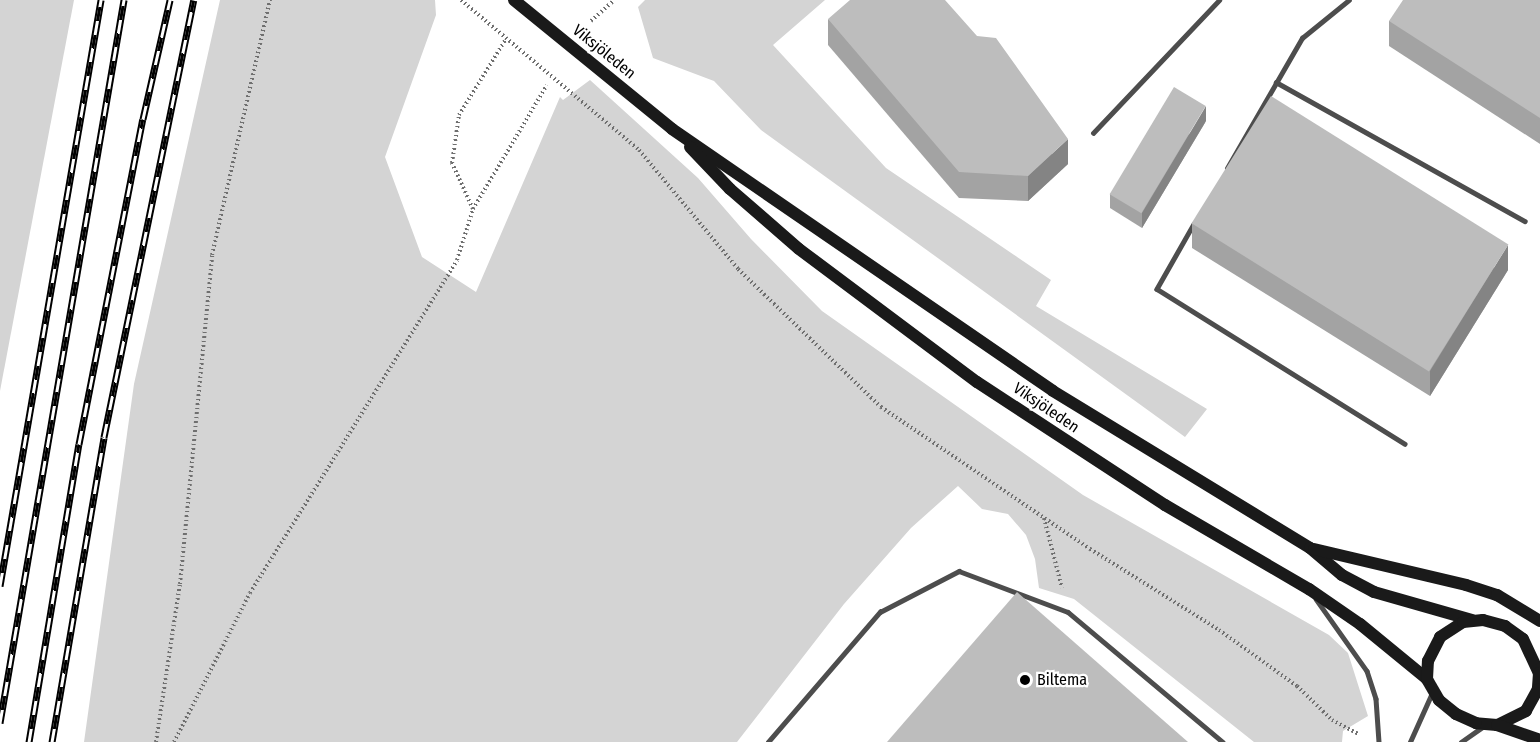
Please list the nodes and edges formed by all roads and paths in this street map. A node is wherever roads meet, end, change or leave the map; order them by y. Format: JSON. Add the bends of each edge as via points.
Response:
{"nodes":[{"id":1,"x":270,"y":0,"type":"edge"},
{"id":2,"x":461,"y":0,"type":"edge"},
{"id":3,"x":514,"y":0,"type":"edge"},
{"id":4,"x":614,"y":0,"type":"edge"},
{"id":5,"x":1219,"y":0,"type":"edge"},
{"id":6,"x":1349,"y":0,"type":"edge"},
{"id":7,"x":591,"y":21,"type":"dead end"},
{"id":8,"x":506,"y":39,"type":"junction"},
{"id":9,"x":1276,"y":82,"type":"junction"},
{"id":10,"x":547,"y":85,"type":"dead end"},
{"id":11,"x":672,"y":129,"type":"junction"},
{"id":12,"x":1093,"y":133,"type":"dead end"},
{"id":13,"x":1222,"y":175,"type":"edge"},
{"id":14,"x":473,"y":209,"type":"junction"},
{"id":15,"x":1198,"y":216,"type":"edge"},
{"id":16,"x":1525,"y":221,"type":"dead end"},
{"id":17,"x":1405,"y":444,"type":"dead end"},
{"id":18,"x":1044,"y":518,"type":"junction"},
{"id":19,"x":1310,"y":548,"type":"junction"},
{"id":20,"x":1309,"y":590,"type":"junction"},
{"id":21,"x":1068,"y":612,"type":"junction"},
{"id":22,"x":1472,"y":620,"type":"junction"},
{"id":23,"x":1540,"y":621,"type":"edge"},
{"id":24,"x":1537,"y":660,"type":"edge"},
{"id":25,"x":1427,"y":679,"type":"junction"},
{"id":26,"x":1433,"y":691,"type":"junction"},
{"id":27,"x":1492,"y":724,"type":"junction"},
{"id":28,"x":1358,"y":734,"type":"dead end"},
{"id":29,"x":1540,"y":740,"type":"edge"},
{"id":30,"x":156,"y":742,"type":"edge"},
{"id":31,"x":174,"y":742,"type":"edge"},
{"id":32,"x":768,"y":742,"type":"edge"},
{"id":33,"x":1223,"y":742,"type":"edge"},
{"id":34,"x":1379,"y":742,"type":"edge"},
{"id":35,"x":1410,"y":742,"type":"edge"},
{"id":36,"x":1461,"y":742,"type":"edge"}],
"edges":[{"from":1,"to":30,"type":"path","via":[[212,255],[180,584]]},
{"from":2,"to":8,"type":"path"},
{"from":3,"to":11,"type":"main road","name":"Viksjöleden"},
{"from":4,"to":7,"type":"path"},
{"from":5,"to":12,"type":"lane"},
{"from":6,"to":9,"type":"lane","via":[[1302,38]]},
{"from":8,"to":14,"type":"path","via":[[459,116],[452,163]]},
{"from":8,"to":18,"type":"path","via":[[639,150],[738,269],[881,407]]},
{"from":9,"to":13,"type":"lane"},
{"from":9,"to":16,"type":"lane"},
{"from":10,"to":14,"type":"path"},
{"from":11,"to":19,"type":"main road","name":"Viksjöleden","via":[[1053,391]]},
{"from":11,"to":20,"type":"main road","name":"Viksjöleden","via":[[730,189],[799,249],[949,361],[1062,440]]},
{"from":14,"to":31,"type":"path","via":[[457,260],[250,593]]},
{"from":15,"to":17,"type":"lane","via":[[1157,289]]},
{"from":18,"to":21,"type":"path"},
{"from":18,"to":28,"type":"path","via":[[1219,630],[1297,686],[1332,720]]},
{"from":19,"to":22,"type":"main road","name":"Viksjöleden","via":[[1342,575],[1374,592]]},
{"from":19,"to":23,"type":"main road","name":"Viksjöleden","via":[[1466,585],[1497,595]]},
{"from":20,"to":25,"type":"main road","name":"Viksjöleden","via":[[1360,624]]},
{"from":20,"to":34,"type":"lane","via":[[1366,671],[1376,699]]},
{"from":21,"to":32,"type":"lane","via":[[959,571],[880,612]]},
{"from":21,"to":33,"type":"lane"},
{"from":22,"to":24,"type":"main road","via":[[1505,626],[1523,639]]},
{"from":22,"to":25,"type":"main road","via":[[1440,637],[1428,661]]},
{"from":24,"to":27,"type":"main road","via":[[1540,681],[1532,704],[1520,716]]},
{"from":25,"to":26,"type":"main road"},
{"from":26,"to":27,"type":"main road","via":[[1456,714]]},
{"from":26,"to":35,"type":"lane"},
{"from":27,"to":29,"type":"main road"},
{"from":27,"to":36,"type":"lane"}]}
